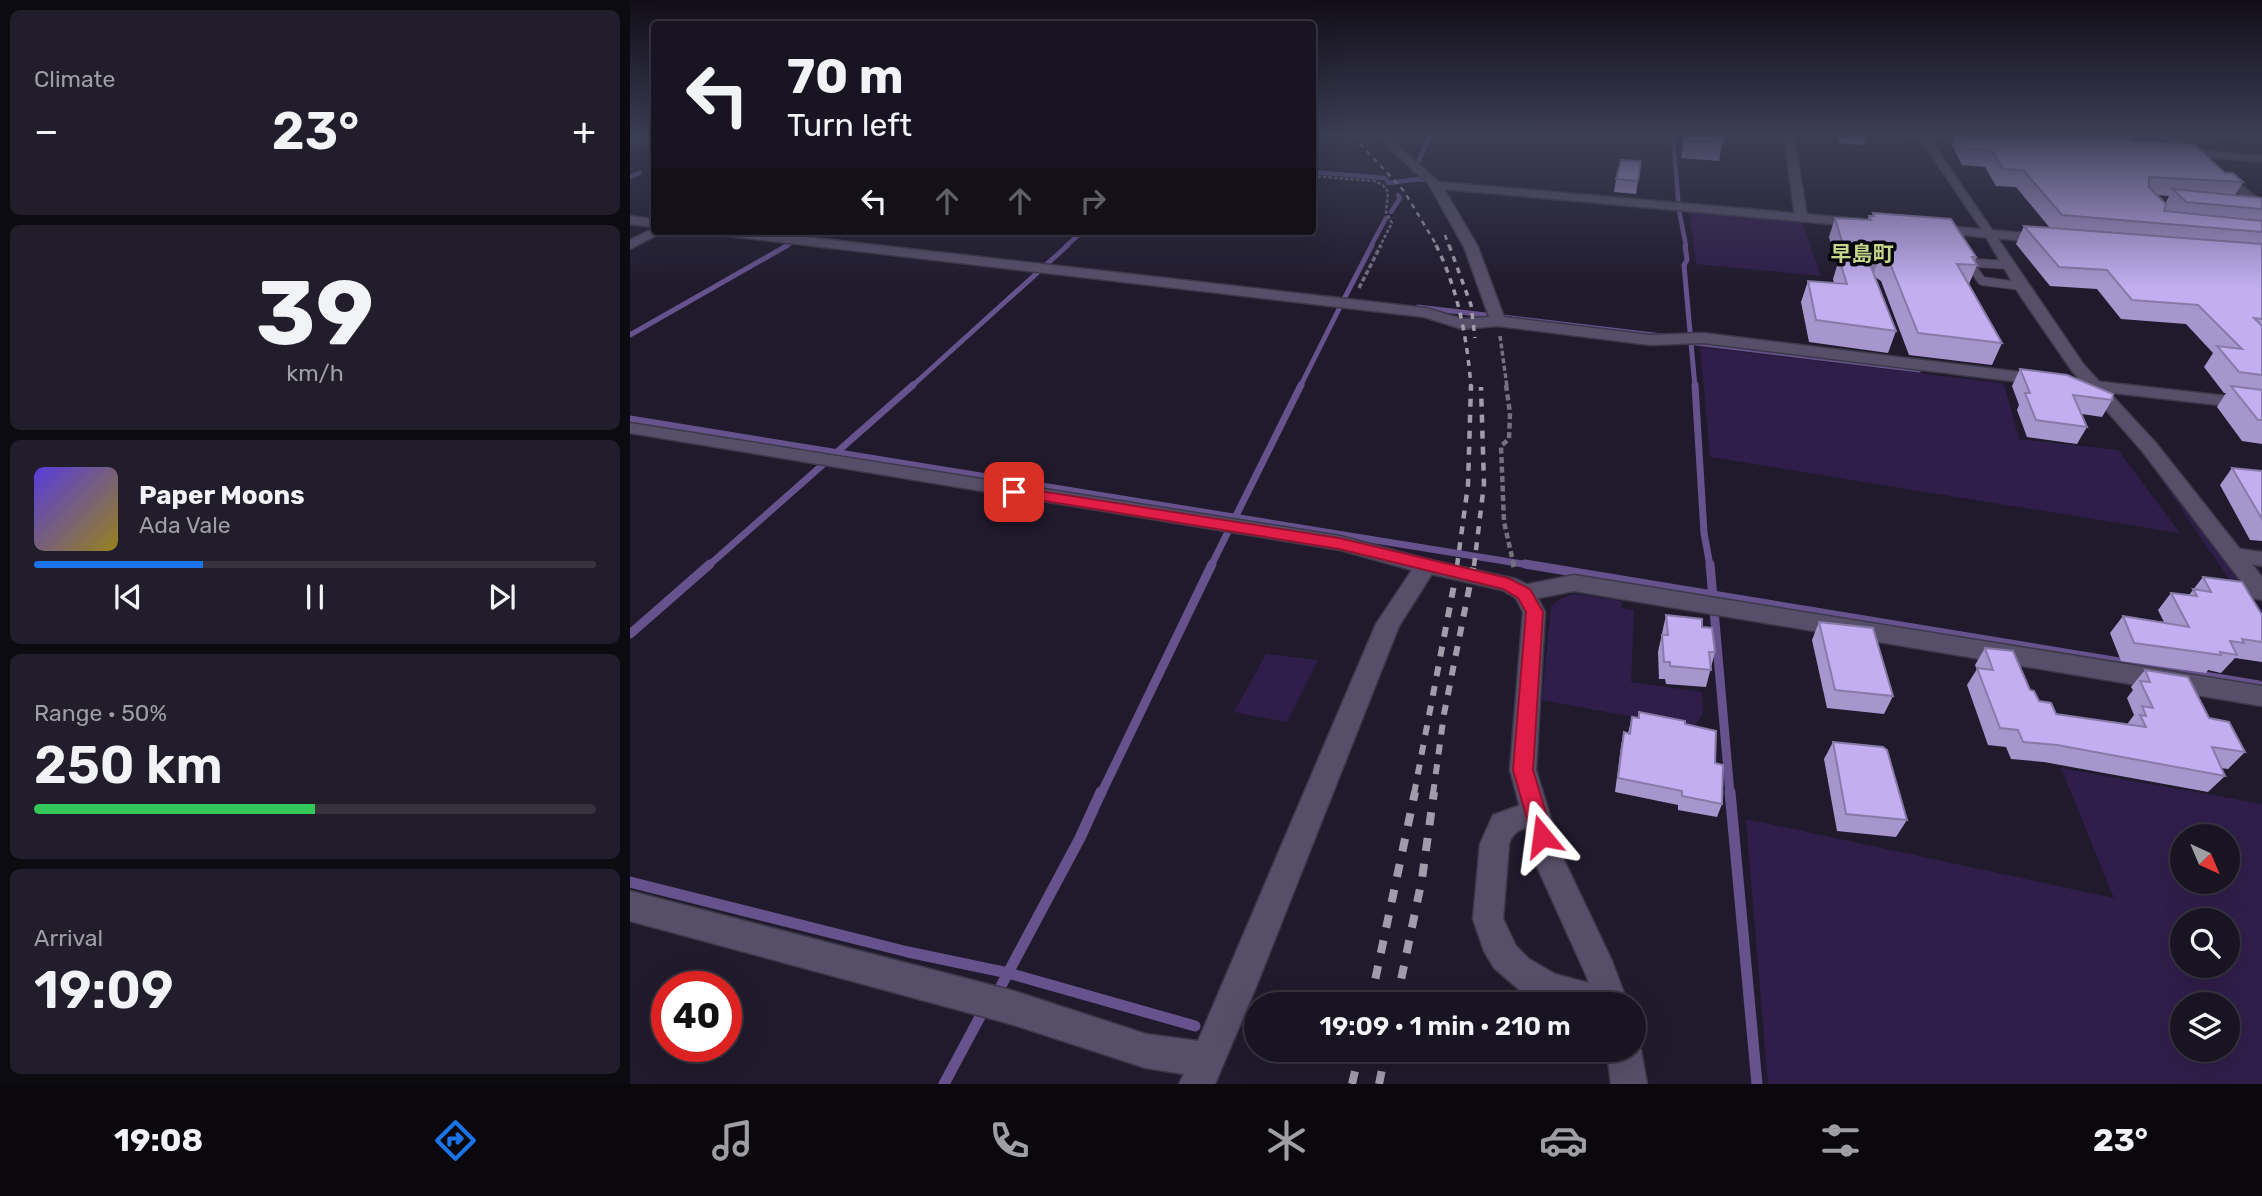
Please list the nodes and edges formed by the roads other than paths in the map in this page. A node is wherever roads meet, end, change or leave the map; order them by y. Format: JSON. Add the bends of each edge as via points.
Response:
{"nodes":[{"id":1,"x":1436,"y":187,"type":"edge"},
{"id":2,"x":1471,"y":187,"type":"edge"},
{"id":3,"x":1797,"y":187,"type":"edge"},
{"id":4,"x":1956,"y":187,"type":"edge"},
{"id":5,"x":2230,"y":187,"type":"edge"},
{"id":6,"x":2253,"y":207,"type":"edge"},
{"id":7,"x":1801,"y":217,"type":"junction"},
{"id":8,"x":630,"y":220,"type":"edge"},
{"id":9,"x":651,"y":223,"type":"edge"},
{"id":10,"x":1879,"y":224,"type":"edge"},
{"id":11,"x":1918,"y":228,"type":"edge"},
{"id":12,"x":1990,"y":234,"type":"junction"},
{"id":13,"x":651,"y":235,"type":"edge"},
{"id":14,"x":754,"y":235,"type":"edge"},
{"id":15,"x":2059,"y":240,"type":"edge"},
{"id":16,"x":630,"y":245,"type":"edge"},
{"id":17,"x":2008,"y":265,"type":"junction"},
{"id":18,"x":2021,"y":286,"type":"junction"},
{"id":19,"x":1498,"y":317,"type":"junction"},
{"id":20,"x":2095,"y":386,"type":"junction"},
{"id":21,"x":2262,"y":405,"type":"edge"},
{"id":22,"x":630,"y":428,"type":"edge"},
{"id":23,"x":2233,"y":555,"type":"junction"},
{"id":24,"x":2262,"y":559,"type":"edge"},
{"id":25,"x":1426,"y":566,"type":"junction"},
{"id":26,"x":2262,"y":592,"type":"edge"},
{"id":27,"x":1524,"y":593,"type":"junction"},
{"id":28,"x":2262,"y":696,"type":"edge"},
{"id":29,"x":1535,"y":813,"type":"junction"},
{"id":30,"x":630,"y":906,"type":"edge"},
{"id":31,"x":1555,"y":992,"type":"edge"},
{"id":32,"x":1607,"y":992,"type":"edge"},
{"id":33,"x":1626,"y":1062,"type":"edge"},
{"id":34,"x":1202,"y":1072,"type":"edge"},
{"id":35,"x":1629,"y":1084,"type":"edge"}],
"edges":[{"from":1,"to":19,"type":"street","via":[[1471,247]]},
{"from":2,"to":7,"type":"street"},
{"from":3,"to":7,"type":"street"},
{"from":4,"to":12,"type":"street"},
{"from":5,"to":6,"type":"street"},
{"from":7,"to":10,"type":"street"},
{"from":8,"to":9,"type":"street"},
{"from":11,"to":12,"type":"street"},
{"from":12,"to":15,"type":"street"},
{"from":12,"to":17,"type":"street"},
{"from":13,"to":16,"type":"street"},
{"from":14,"to":19,"type":"street","via":[[1426,313],[1462,324]]},
{"from":17,"to":18,"type":"street"},
{"from":17,"to":18,"type":"lane","via":[[1970,266],[1982,281]]},
{"from":18,"to":20,"type":"street"},
{"from":19,"to":20,"type":"street","via":[[1900,356]]},
{"from":20,"to":21,"type":"street"},
{"from":20,"to":23,"type":"street"},
{"from":22,"to":25,"type":"street","via":[[1339,543]]},
{"from":23,"to":24,"type":"street"},
{"from":23,"to":26,"type":"street"},
{"from":25,"to":27,"type":"street","via":[[1508,584]]},
{"from":25,"to":34,"type":"street","via":[[1388,624]]},
{"from":27,"to":28,"type":"street","via":[[1574,583]]},
{"from":27,"to":29,"type":"street","via":[[1534,612],[1523,770]]},
{"from":29,"to":31,"type":"street","via":[[1500,827],[1488,919],[1500,951],[1538,985]]},
{"from":29,"to":32,"type":"street","via":[[1549,860]]},
{"from":30,"to":34,"type":"street","via":[[1014,1008]]},
{"from":33,"to":35,"type":"street"}]}
